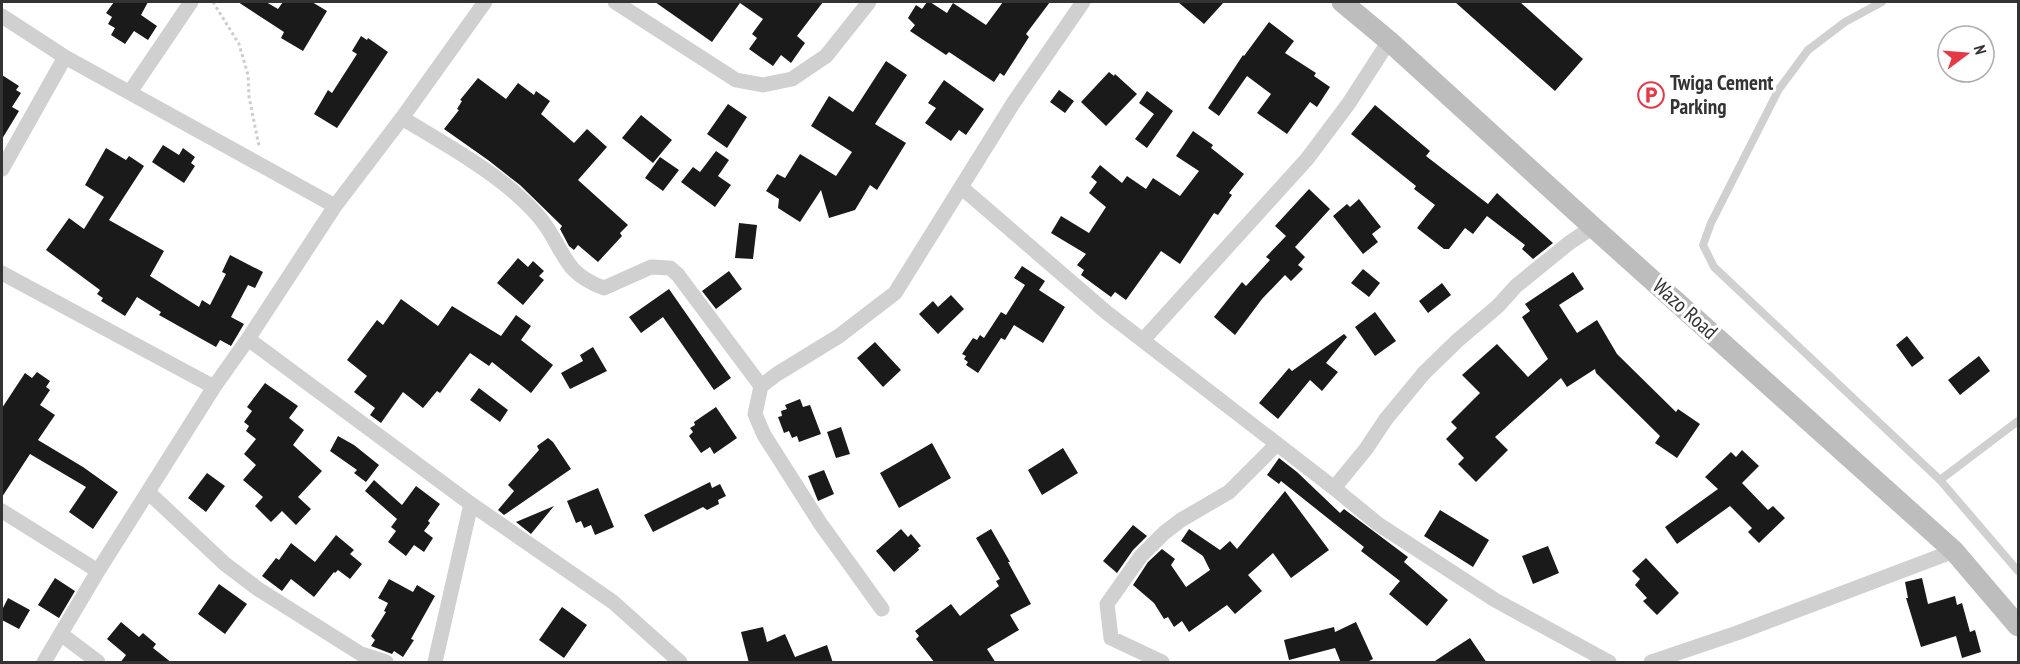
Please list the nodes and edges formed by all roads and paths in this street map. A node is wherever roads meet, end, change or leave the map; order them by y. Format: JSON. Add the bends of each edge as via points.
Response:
{"nodes":[{"id":1,"x":191,"y":2,"type":"edge"},
{"id":2,"x":213,"y":2,"type":"edge"},
{"id":3,"x":485,"y":2,"type":"edge"},
{"id":4,"x":615,"y":2,"type":"edge"},
{"id":5,"x":869,"y":2,"type":"edge"},
{"id":6,"x":1083,"y":2,"type":"edge"},
{"id":7,"x":1342,"y":2,"type":"edge"},
{"id":8,"x":1882,"y":2,"type":"edge"},
{"id":9,"x":2,"y":16,"type":"edge"},
{"id":10,"x":1389,"y":41,"type":"junction"},
{"id":11,"x":65,"y":57,"type":"junction"},
{"id":12,"x":130,"y":92,"type":"junction"},
{"id":13,"x":402,"y":118,"type":"junction"},
{"id":14,"x":265,"y":166,"type":"junction"},
{"id":15,"x":2,"y":169,"type":"edge"},
{"id":16,"x":961,"y":187,"type":"junction"},
{"id":17,"x":335,"y":206,"type":"junction"},
{"id":18,"x":1593,"y":228,"type":"junction"},
{"id":19,"x":2,"y":273,"type":"edge"},
{"id":20,"x":248,"y":339,"type":"junction"},
{"id":21,"x":1143,"y":340,"type":"junction"},
{"id":22,"x":761,"y":386,"type":"junction"},
{"id":23,"x":214,"y":387,"type":"junction"},
{"id":24,"x":2019,"y":421,"type":"edge"},
{"id":25,"x":1277,"y":444,"type":"junction"},
{"id":26,"x":1940,"y":480,"type":"junction"},
{"id":27,"x":1335,"y":488,"type":"junction"},
{"id":28,"x":148,"y":492,"type":"junction"},
{"id":29,"x":471,"y":504,"type":"junction"},
{"id":30,"x":2,"y":510,"type":"edge"},
{"id":31,"x":1954,"y":551,"type":"junction"},
{"id":32,"x":98,"y":571,"type":"junction"},
{"id":33,"x":2019,"y":571,"type":"edge"},
{"id":34,"x":882,"y":609,"type":"dead end"},
{"id":35,"x":2019,"y":626,"type":"edge"},
{"id":36,"x":61,"y":634,"type":"junction"},
{"id":37,"x":44,"y":663,"type":"edge"},
{"id":38,"x":98,"y":663,"type":"edge"},
{"id":39,"x":386,"y":663,"type":"edge"},
{"id":40,"x":435,"y":663,"type":"edge"},
{"id":41,"x":680,"y":663,"type":"edge"},
{"id":42,"x":1162,"y":663,"type":"edge"},
{"id":43,"x":1609,"y":663,"type":"edge"},
{"id":44,"x":1651,"y":663,"type":"edge"}],
"edges":[{"from":1,"to":12,"type":"street"},
{"from":2,"to":14,"type":"path","via":[[239,44]]},
{"from":3,"to":13,"type":"street"},
{"from":4,"to":5,"type":"street","via":[[736,80],[763,85],[792,79],[826,57]]},
{"from":6,"to":16,"type":"street"},
{"from":7,"to":10,"type":"main road","name":"Wazo Road"},
{"from":8,"to":26,"type":"lane","via":[[1845,22],[1808,50],[1785,81],[1716,213],[1703,246],[1714,267]]},
{"from":9,"to":11,"type":"street"},
{"from":10,"to":18,"type":"main road","name":"Wazo Road"},
{"from":10,"to":21,"type":"street","via":[[1307,159]]},
{"from":11,"to":12,"type":"street"},
{"from":11,"to":15,"type":"street"},
{"from":12,"to":14,"type":"street"},
{"from":13,"to":17,"type":"street"},
{"from":13,"to":22,"type":"street","via":[[514,192],[543,222],[567,264],[591,283],[604,288],[651,267],[670,268]]},
{"from":14,"to":17,"type":"street"},
{"from":16,"to":21,"type":"street"},
{"from":16,"to":22,"type":"street","via":[[895,293],[839,336]]},
{"from":17,"to":20,"type":"street"},
{"from":18,"to":27,"type":"street","via":[[1516,286],[1424,373]]},
{"from":18,"to":31,"type":"main road","name":"Wazo Road"},
{"from":19,"to":23,"type":"street"},
{"from":20,"to":23,"type":"street"},
{"from":20,"to":29,"type":"street"},
{"from":21,"to":25,"type":"street"},
{"from":22,"to":34,"type":"street","via":[[755,414],[764,435],[820,523]]},
{"from":23,"to":28,"type":"street"},
{"from":24,"to":26,"type":"lane"},
{"from":25,"to":27,"type":"street"},
{"from":25,"to":42,"type":"street","via":[[1229,492],[1164,534],[1141,556],[1107,604],[1111,638]]},
{"from":26,"to":33,"type":"lane"},
{"from":27,"to":43,"type":"street","via":[[1378,524],[1495,600]]},
{"from":28,"to":32,"type":"street"},
{"from":28,"to":39,"type":"street","via":[[225,564],[258,589],[361,654]]},
{"from":29,"to":40,"type":"street"},
{"from":29,"to":41,"type":"street","via":[[613,603]]},
{"from":30,"to":32,"type":"street"},
{"from":31,"to":35,"type":"main road","name":"Wazo Road"},
{"from":31,"to":44,"type":"street"},
{"from":32,"to":36,"type":"street"},
{"from":36,"to":37,"type":"street"},
{"from":36,"to":38,"type":"street"}]}
